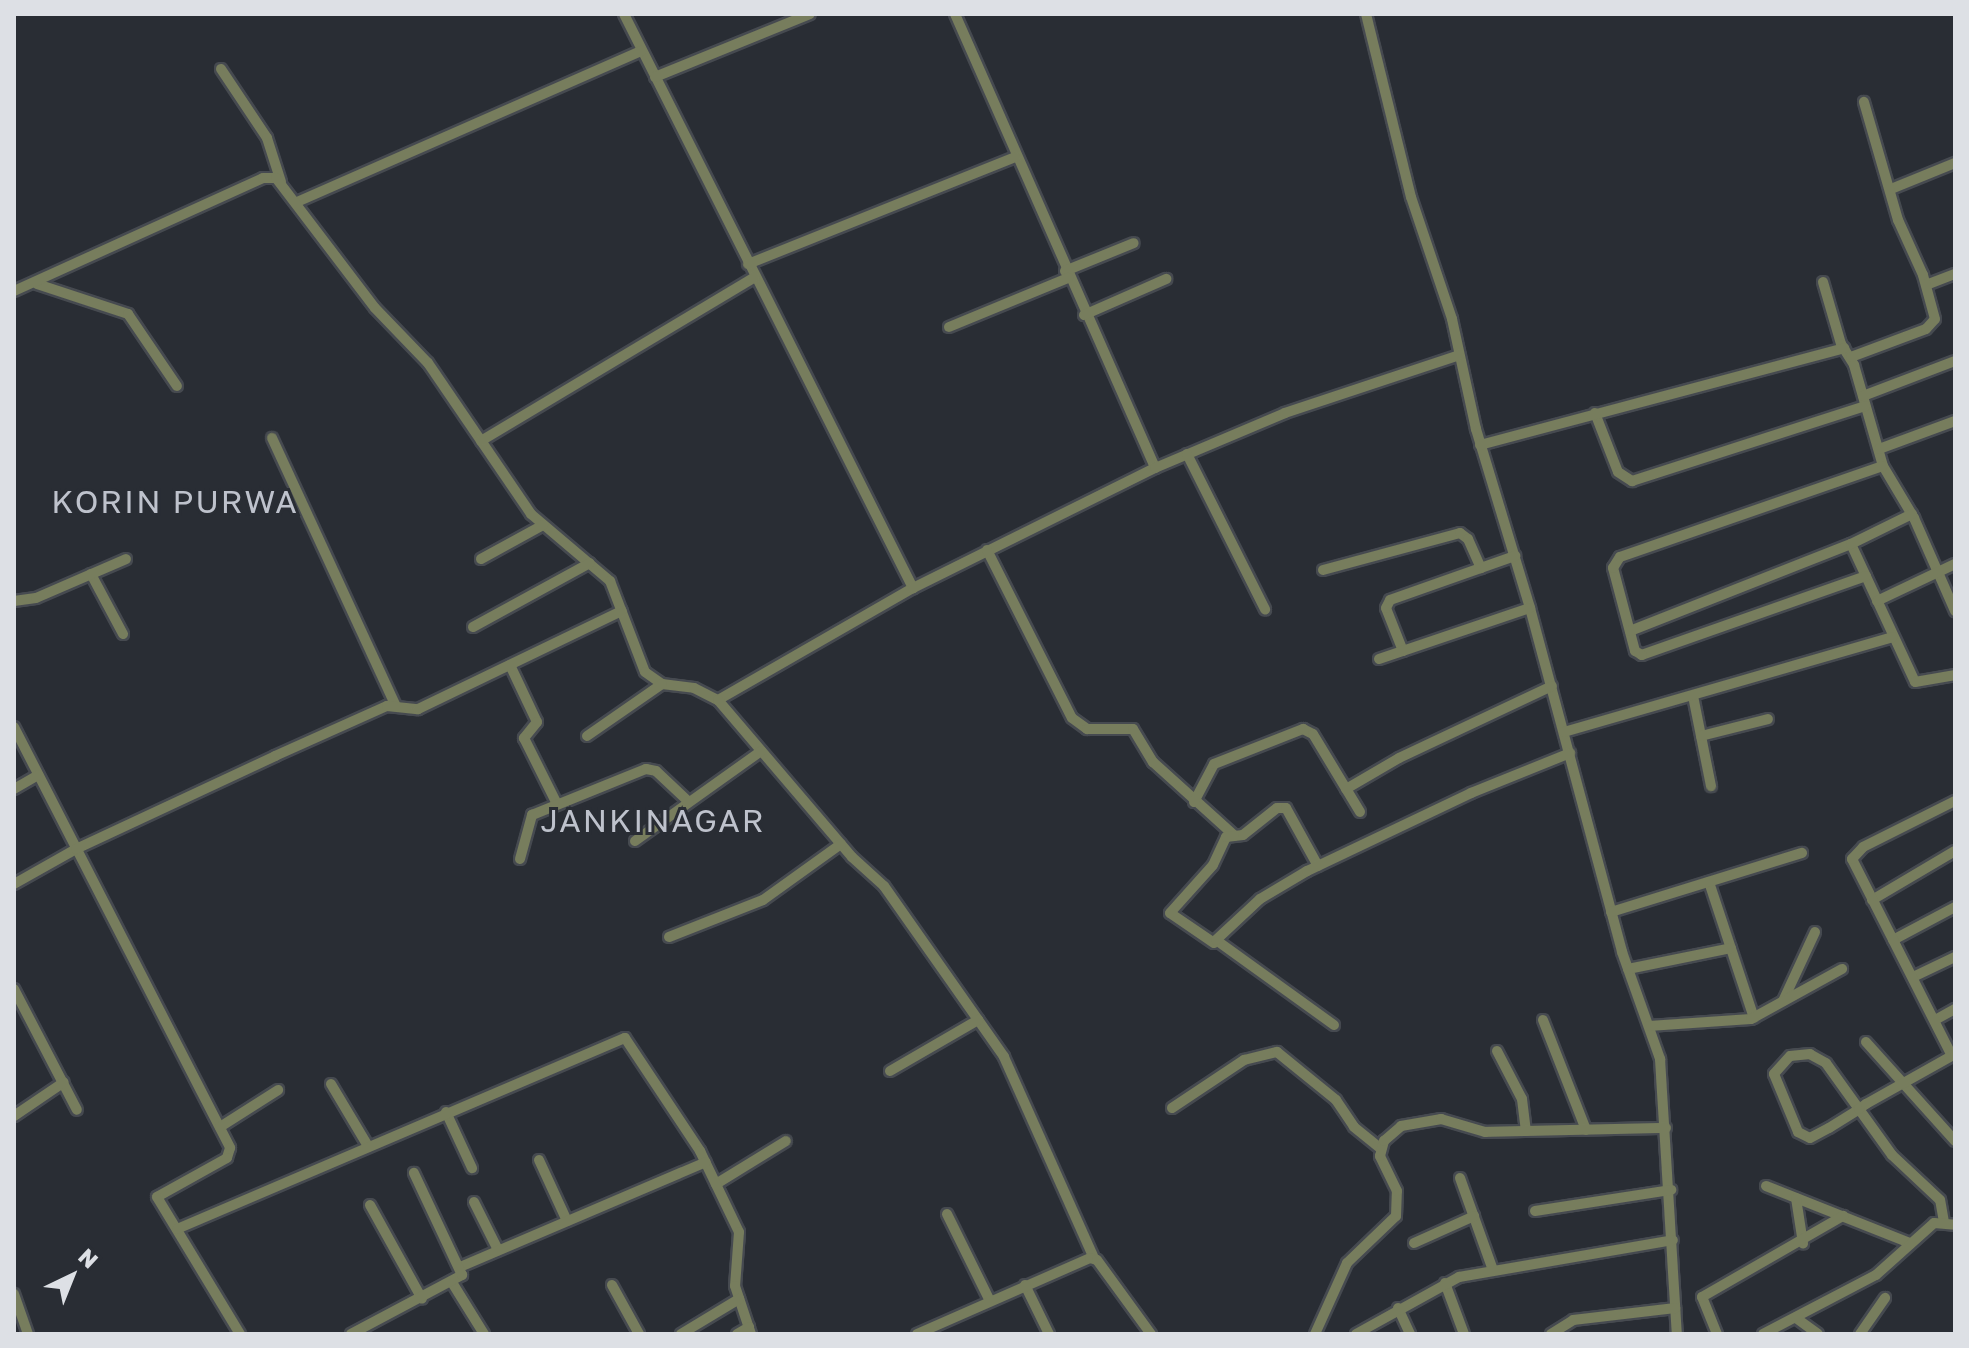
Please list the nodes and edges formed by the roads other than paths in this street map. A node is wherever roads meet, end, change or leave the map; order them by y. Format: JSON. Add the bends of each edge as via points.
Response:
{"nodes":[{"id":1,"x":624,"y":14,"type":"edge"},
{"id":2,"x":810,"y":14,"type":"edge"},
{"id":3,"x":955,"y":14,"type":"edge"},
{"id":4,"x":1366,"y":14,"type":"edge"},
{"id":5,"x":641,"y":51,"type":"junction"},
{"id":6,"x":221,"y":69,"type":"dead end"},
{"id":7,"x":655,"y":77,"type":"junction"},
{"id":8,"x":1864,"y":102,"type":"dead end"},
{"id":9,"x":1015,"y":157,"type":"junction"},
{"id":10,"x":1955,"y":163,"type":"edge"},
{"id":11,"x":281,"y":182,"type":"junction"},
{"id":12,"x":1891,"y":189,"type":"junction"},
{"id":13,"x":297,"y":202,"type":"junction"},
{"id":14,"x":1134,"y":243,"type":"dead end"},
{"id":15,"x":748,"y":264,"type":"junction"},
{"id":16,"x":1067,"y":274,"type":"junction"},
{"id":17,"x":1955,"y":274,"type":"edge"},
{"id":18,"x":755,"y":277,"type":"junction"},
{"id":19,"x":1166,"y":279,"type":"dead end"},
{"id":20,"x":1823,"y":282,"type":"dead end"},
{"id":21,"x":37,"y":284,"type":"junction"},
{"id":22,"x":1926,"y":285,"type":"junction"},
{"id":23,"x":14,"y":291,"type":"edge"},
{"id":24,"x":1084,"y":315,"type":"junction"},
{"id":25,"x":949,"y":327,"type":"dead end"},
{"id":26,"x":1847,"y":353,"type":"junction"},
{"id":27,"x":1459,"y":355,"type":"junction"},
{"id":28,"x":1955,"y":361,"type":"edge"},
{"id":29,"x":177,"y":386,"type":"dead end"},
{"id":30,"x":1864,"y":401,"type":"junction"},
{"id":31,"x":1595,"y":413,"type":"junction"},
{"id":32,"x":1955,"y":421,"type":"edge"},
{"id":33,"x":272,"y":438,"type":"dead end"},
{"id":34,"x":481,"y":441,"type":"junction"},
{"id":35,"x":1480,"y":445,"type":"junction"},
{"id":36,"x":1879,"y":449,"type":"junction"},
{"id":37,"x":1187,"y":454,"type":"junction"},
{"id":38,"x":1883,"y":466,"type":"junction"},
{"id":39,"x":1155,"y":468,"type":"junction"},
{"id":40,"x":1912,"y":514,"type":"junction"},
{"id":41,"x":543,"y":525,"type":"junction"},
{"id":42,"x":1851,"y":544,"type":"junction"},
{"id":43,"x":987,"y":550,"type":"junction"},
{"id":44,"x":1515,"y":556,"type":"junction"},
{"id":45,"x":126,"y":559,"type":"dead end"},
{"id":46,"x":481,"y":559,"type":"dead end"},
{"id":47,"x":590,"y":563,"type":"junction"},
{"id":48,"x":1955,"y":564,"type":"edge"},
{"id":49,"x":1481,"y":568,"type":"junction"},
{"id":50,"x":1323,"y":570,"type":"dead end"},
{"id":51,"x":1938,"y":572,"type":"junction"},
{"id":52,"x":91,"y":574,"type":"junction"},
{"id":53,"x":1866,"y":576,"type":"junction"},
{"id":54,"x":913,"y":588,"type":"junction"},
{"id":55,"x":14,"y":601,"type":"edge"},
{"id":56,"x":1877,"y":601,"type":"junction"},
{"id":57,"x":1530,"y":608,"type":"junction"},
{"id":58,"x":1265,"y":609,"type":"dead end"},
{"id":59,"x":622,"y":611,"type":"junction"},
{"id":60,"x":1955,"y":611,"type":"edge"},
{"id":61,"x":473,"y":627,"type":"dead end"},
{"id":62,"x":1630,"y":631,"type":"junction"},
{"id":63,"x":123,"y":634,"type":"dead end"},
{"id":64,"x":1893,"y":637,"type":"junction"},
{"id":65,"x":1403,"y":651,"type":"junction"},
{"id":66,"x":1379,"y":659,"type":"dead end"},
{"id":67,"x":510,"y":665,"type":"junction"},
{"id":68,"x":1955,"y":675,"type":"edge"},
{"id":69,"x":662,"y":684,"type":"junction"},
{"id":70,"x":1552,"y":686,"type":"junction"},
{"id":71,"x":1693,"y":696,"type":"junction"},
{"id":72,"x":718,"y":700,"type":"junction"},
{"id":73,"x":396,"y":706,"type":"junction"},
{"id":74,"x":1768,"y":719,"type":"dead end"},
{"id":75,"x":14,"y":727,"type":"edge"},
{"id":76,"x":1564,"y":732,"type":"junction"},
{"id":77,"x":587,"y":736,"type":"dead end"},
{"id":78,"x":1701,"y":736,"type":"junction"},
{"id":79,"x":761,"y":751,"type":"junction"},
{"id":80,"x":1570,"y":753,"type":"junction"},
{"id":81,"x":38,"y":775,"type":"junction"},
{"id":82,"x":1711,"y":786,"type":"dead end"},
{"id":83,"x":14,"y":789,"type":"edge"},
{"id":84,"x":1346,"y":789,"type":"junction"},
{"id":85,"x":1955,"y":801,"type":"edge"},
{"id":86,"x":689,"y":802,"type":"junction"},
{"id":87,"x":1194,"y":802,"type":"junction"},
{"id":88,"x":557,"y":804,"type":"junction"},
{"id":89,"x":1360,"y":812,"type":"dead end"},
{"id":90,"x":1235,"y":836,"type":"junction"},
{"id":91,"x":635,"y":841,"type":"dead end"},
{"id":92,"x":841,"y":844,"type":"junction"},
{"id":93,"x":76,"y":849,"type":"junction"},
{"id":94,"x":1955,"y":851,"type":"edge"},
{"id":95,"x":1802,"y":853,"type":"dead end"},
{"id":96,"x":520,"y":859,"type":"dead end"},
{"id":97,"x":1318,"y":866,"type":"junction"},
{"id":98,"x":1709,"y":882,"type":"junction"},
{"id":99,"x":14,"y":884,"type":"edge"},
{"id":100,"x":1872,"y":900,"type":"junction"},
{"id":101,"x":1955,"y":907,"type":"edge"},
{"id":102,"x":1611,"y":912,"type":"junction"},
{"id":103,"x":1815,"y":932,"type":"dead end"},
{"id":104,"x":669,"y":937,"type":"dead end"},
{"id":105,"x":1893,"y":940,"type":"junction"},
{"id":106,"x":1214,"y":943,"type":"junction"},
{"id":107,"x":1731,"y":948,"type":"junction"},
{"id":108,"x":1955,"y":957,"type":"edge"},
{"id":109,"x":1628,"y":969,"type":"junction"},
{"id":110,"x":1842,"y":969,"type":"dead end"},
{"id":111,"x":1913,"y":977,"type":"junction"},
{"id":112,"x":14,"y":989,"type":"edge"},
{"id":113,"x":1783,"y":1003,"type":"junction"},
{"id":114,"x":1955,"y":1009,"type":"edge"},
{"id":115,"x":1754,"y":1018,"type":"junction"},
{"id":116,"x":978,"y":1020,"type":"junction"},
{"id":117,"x":1543,"y":1020,"type":"dead end"},
{"id":118,"x":1935,"y":1020,"type":"junction"},
{"id":119,"x":1334,"y":1025,"type":"dead end"},
{"id":120,"x":1649,"y":1026,"type":"junction"},
{"id":121,"x":1866,"y":1042,"type":"dead end"},
{"id":122,"x":1497,"y":1051,"type":"dead end"},
{"id":123,"x":1954,"y":1055,"type":"edge"},
{"id":124,"x":890,"y":1071,"type":"dead end"},
{"id":125,"x":64,"y":1082,"type":"junction"},
{"id":126,"x":331,"y":1084,"type":"dead end"},
{"id":127,"x":1900,"y":1085,"type":"junction"},
{"id":128,"x":278,"y":1090,"type":"dead end"},
{"id":129,"x":1172,"y":1108,"type":"dead end"},
{"id":130,"x":1859,"y":1109,"type":"junction"},
{"id":131,"x":77,"y":1110,"type":"dead end"},
{"id":132,"x":446,"y":1112,"type":"junction"},
{"id":133,"x":14,"y":1116,"type":"edge"},
{"id":134,"x":220,"y":1127,"type":"junction"},
{"id":135,"x":1666,"y":1128,"type":"junction"},
{"id":136,"x":1586,"y":1130,"type":"junction"},
{"id":137,"x":1526,"y":1131,"type":"junction"},
{"id":138,"x":786,"y":1141,"type":"dead end"},
{"id":139,"x":1955,"y":1141,"type":"edge"},
{"id":140,"x":368,"y":1146,"type":"junction"},
{"id":141,"x":1380,"y":1148,"type":"junction"},
{"id":142,"x":539,"y":1160,"type":"dead end"},
{"id":143,"x":706,"y":1162,"type":"junction"},
{"id":144,"x":472,"y":1168,"type":"dead end"},
{"id":145,"x":414,"y":1173,"type":"dead end"},
{"id":146,"x":1460,"y":1178,"type":"dead end"},
{"id":147,"x":716,"y":1184,"type":"junction"},
{"id":148,"x":1766,"y":1186,"type":"dead end"},
{"id":149,"x":1671,"y":1190,"type":"junction"},
{"id":150,"x":1796,"y":1198,"type":"junction"},
{"id":151,"x":474,"y":1202,"type":"dead end"},
{"id":152,"x":370,"y":1205,"type":"dead end"},
{"id":153,"x":1535,"y":1211,"type":"dead end"},
{"id":154,"x":947,"y":1214,"type":"dead end"},
{"id":155,"x":1474,"y":1216,"type":"junction"},
{"id":156,"x":1843,"y":1216,"type":"junction"},
{"id":157,"x":567,"y":1221,"type":"junction"},
{"id":158,"x":1950,"y":1224,"type":"edge"},
{"id":159,"x":177,"y":1229,"type":"junction"},
{"id":160,"x":1673,"y":1240,"type":"junction"},
{"id":161,"x":1414,"y":1243,"type":"dead end"},
{"id":162,"x":1803,"y":1243,"type":"junction"},
{"id":163,"x":1910,"y":1243,"type":"junction"},
{"id":164,"x":498,"y":1250,"type":"junction"},
{"id":165,"x":1094,"y":1258,"type":"junction"},
{"id":166,"x":460,"y":1267,"type":"junction"},
{"id":167,"x":1493,"y":1270,"type":"junction"},
{"id":168,"x":1445,"y":1283,"type":"junction"},
{"id":169,"x":453,"y":1284,"type":"junction"},
{"id":170,"x":612,"y":1285,"type":"dead end"},
{"id":171,"x":1025,"y":1285,"type":"junction"},
{"id":172,"x":14,"y":1294,"type":"edge"},
{"id":173,"x":1885,"y":1298,"type":"dead end"},
{"id":174,"x":422,"y":1299,"type":"junction"},
{"id":175,"x":739,"y":1299,"type":"junction"},
{"id":176,"x":990,"y":1301,"type":"junction"},
{"id":177,"x":1398,"y":1308,"type":"junction"},
{"id":178,"x":1675,"y":1308,"type":"junction"},
{"id":179,"x":1796,"y":1318,"type":"junction"},
{"id":180,"x":750,"y":1331,"type":"edge"},
{"id":181,"x":28,"y":1334,"type":"edge"},
{"id":182,"x":240,"y":1334,"type":"edge"},
{"id":183,"x":351,"y":1334,"type":"edge"},
{"id":184,"x":484,"y":1334,"type":"edge"},
{"id":185,"x":639,"y":1334,"type":"edge"},
{"id":186,"x":681,"y":1334,"type":"edge"},
{"id":187,"x":737,"y":1334,"type":"edge"},
{"id":188,"x":917,"y":1334,"type":"edge"},
{"id":189,"x":1049,"y":1334,"type":"edge"},
{"id":190,"x":1151,"y":1334,"type":"edge"},
{"id":191,"x":1315,"y":1334,"type":"edge"},
{"id":192,"x":1356,"y":1334,"type":"edge"},
{"id":193,"x":1410,"y":1334,"type":"edge"},
{"id":194,"x":1464,"y":1334,"type":"edge"},
{"id":195,"x":1551,"y":1334,"type":"edge"},
{"id":196,"x":1677,"y":1334,"type":"edge"},
{"id":197,"x":1717,"y":1334,"type":"edge"},
{"id":198,"x":1763,"y":1334,"type":"edge"},
{"id":199,"x":1818,"y":1334,"type":"edge"},
{"id":200,"x":1860,"y":1334,"type":"edge"}],
"edges":[{"from":1,"to":5,"type":"street"},
{"from":2,"to":7,"type":"street"},
{"from":3,"to":9,"type":"street"},
{"from":4,"to":27,"type":"street","via":[[1411,197]]},
{"from":5,"to":7,"type":"street"},
{"from":5,"to":13,"type":"street"},
{"from":6,"to":11,"type":"street","via":[[267,138]]},
{"from":7,"to":15,"type":"street"},
{"from":8,"to":12,"type":"street"},
{"from":9,"to":15,"type":"street"},
{"from":9,"to":16,"type":"street"},
{"from":10,"to":12,"type":"street"},
{"from":11,"to":13,"type":"street"},
{"from":11,"to":21,"type":"street","via":[[263,178]]},
{"from":12,"to":22,"type":"street"},
{"from":13,"to":34,"type":"street","via":[[347,274],[428,363]]},
{"from":14,"to":16,"type":"street"},
{"from":15,"to":18,"type":"street"},
{"from":16,"to":24,"type":"street"},
{"from":16,"to":25,"type":"street"},
{"from":17,"to":22,"type":"street"},
{"from":18,"to":34,"type":"street"},
{"from":18,"to":54,"type":"street"},
{"from":19,"to":24,"type":"street"},
{"from":20,"to":26,"type":"street"},
{"from":21,"to":23,"type":"street"},
{"from":21,"to":29,"type":"street","via":[[128,314]]},
{"from":22,"to":26,"type":"street","via":[[1935,319],[1931,327]]},
{"from":24,"to":39,"type":"street"},
{"from":26,"to":30,"type":"street"},
{"from":26,"to":31,"type":"street"},
{"from":27,"to":35,"type":"street"},
{"from":27,"to":37,"type":"street","via":[[1285,413]]},
{"from":28,"to":30,"type":"street"},
{"from":30,"to":31,"type":"street","via":[[1632,481],[1618,472]]},
{"from":30,"to":36,"type":"street"},
{"from":31,"to":35,"type":"street"},
{"from":32,"to":36,"type":"street"},
{"from":33,"to":73,"type":"street"},
{"from":34,"to":41,"type":"street"},
{"from":35,"to":44,"type":"street"},
{"from":36,"to":38,"type":"street"},
{"from":37,"to":39,"type":"street"},
{"from":37,"to":58,"type":"street"},
{"from":38,"to":40,"type":"street"},
{"from":38,"to":62,"type":"street","via":[[1620,557],[1613,568]]},
{"from":39,"to":43,"type":"street"},
{"from":40,"to":42,"type":"street"},
{"from":40,"to":51,"type":"street"},
{"from":41,"to":46,"type":"street"},
{"from":41,"to":47,"type":"street"},
{"from":42,"to":53,"type":"street"},
{"from":42,"to":62,"type":"street"},
{"from":43,"to":54,"type":"street"},
{"from":43,"to":87,"type":"street","via":[[1072,718],[1087,729],[1133,729],[1153,762]]},
{"from":44,"to":49,"type":"street"},
{"from":44,"to":57,"type":"street"},
{"from":45,"to":52,"type":"street"},
{"from":47,"to":59,"type":"street","via":[[610,581]]},
{"from":47,"to":61,"type":"street"},
{"from":48,"to":51,"type":"street"},
{"from":49,"to":50,"type":"street","via":[[1460,533]]},
{"from":49,"to":65,"type":"street","via":[[1390,600],[1386,608]]},
{"from":51,"to":56,"type":"street"},
{"from":51,"to":60,"type":"street"},
{"from":52,"to":55,"type":"street","via":[[36,598]]},
{"from":52,"to":63,"type":"street"},
{"from":53,"to":56,"type":"street"},
{"from":53,"to":62,"type":"street","via":[[1642,655]]},
{"from":54,"to":72,"type":"street"},
{"from":56,"to":64,"type":"street"},
{"from":57,"to":65,"type":"street"},
{"from":57,"to":70,"type":"street"},
{"from":59,"to":67,"type":"street"},
{"from":59,"to":69,"type":"street","via":[[645,672]]},
{"from":64,"to":68,"type":"street","via":[[1915,682]]},
{"from":64,"to":71,"type":"street"},
{"from":65,"to":66,"type":"street"},
{"from":67,"to":73,"type":"street","via":[[418,709]]},
{"from":67,"to":88,"type":"street","via":[[537,722],[524,738]]},
{"from":69,"to":72,"type":"street","via":[[694,688]]},
{"from":69,"to":77,"type":"street"},
{"from":70,"to":76,"type":"street"},
{"from":70,"to":84,"type":"street","via":[[1399,758]]},
{"from":71,"to":76,"type":"street"},
{"from":71,"to":78,"type":"street"},
{"from":72,"to":79,"type":"street"},
{"from":73,"to":93,"type":"street"},
{"from":74,"to":78,"type":"street"},
{"from":75,"to":81,"type":"street"},
{"from":76,"to":80,"type":"street"},
{"from":78,"to":82,"type":"street"},
{"from":79,"to":86,"type":"street"},
{"from":79,"to":92,"type":"street"},
{"from":80,"to":97,"type":"street","via":[[1471,793]]},
{"from":80,"to":102,"type":"street"},
{"from":81,"to":83,"type":"street"},
{"from":81,"to":93,"type":"street"},
{"from":84,"to":87,"type":"street","via":[[1313,734],[1303,729],[1214,764]]},
{"from":84,"to":89,"type":"street"},
{"from":85,"to":100,"type":"street","via":[[1854,852],[1852,859]]},
{"from":86,"to":88,"type":"street","via":[[656,771],[646,769]]},
{"from":86,"to":91,"type":"street"},
{"from":87,"to":90,"type":"street"},
{"from":88,"to":96,"type":"street","via":[[532,815]]},
{"from":90,"to":97,"type":"street","via":[[1277,808],[1286,808]]},
{"from":90,"to":106,"type":"street","via":[[1224,840],[1213,865],[1170,913]]},
{"from":92,"to":104,"type":"street","via":[[763,900]]},
{"from":92,"to":116,"type":"street","via":[[884,886]]},
{"from":93,"to":99,"type":"street"},
{"from":93,"to":134,"type":"street"},
{"from":94,"to":100,"type":"street"},
{"from":95,"to":98,"type":"street"},
{"from":97,"to":106,"type":"street","via":[[1260,899]]},
{"from":98,"to":102,"type":"street"},
{"from":98,"to":107,"type":"street"},
{"from":100,"to":105,"type":"street"},
{"from":101,"to":105,"type":"street"},
{"from":102,"to":109,"type":"street"},
{"from":103,"to":113,"type":"street"},
{"from":105,"to":111,"type":"street"},
{"from":106,"to":119,"type":"street"},
{"from":107,"to":109,"type":"street"},
{"from":107,"to":115,"type":"street"},
{"from":108,"to":111,"type":"street"},
{"from":109,"to":120,"type":"street"},
{"from":110,"to":113,"type":"street"},
{"from":111,"to":118,"type":"street"},
{"from":112,"to":125,"type":"street"},
{"from":113,"to":115,"type":"street"},
{"from":114,"to":118,"type":"street"},
{"from":115,"to":120,"type":"street"},
{"from":116,"to":124,"type":"street"},
{"from":116,"to":165,"type":"street","via":[[1012,1071]]},
{"from":117,"to":136,"type":"street"},
{"from":118,"to":123,"type":"street"},
{"from":120,"to":135,"type":"street","via":[[1663,1073]]},
{"from":121,"to":127,"type":"street"},
{"from":122,"to":137,"type":"street","via":[[1522,1099]]},
{"from":123,"to":127,"type":"street"},
{"from":125,"to":131,"type":"street"},
{"from":125,"to":133,"type":"street"},
{"from":126,"to":140,"type":"street"},
{"from":127,"to":130,"type":"street"},
{"from":127,"to":139,"type":"street"},
{"from":128,"to":134,"type":"street"},
{"from":129,"to":141,"type":"street","via":[[1256,1054],[1277,1052],[1336,1100],[1354,1127]]},
{"from":130,"to":130,"type":"street","via":[[1804,1137],[1775,1068],[1790,1056],[1816,1056]]},
{"from":130,"to":158,"type":"street","via":[[1892,1155],[1940,1200]]},
{"from":132,"to":140,"type":"street"},
{"from":132,"to":143,"type":"street","via":[[625,1038]]},
{"from":132,"to":144,"type":"street"},
{"from":134,"to":159,"type":"street","via":[[231,1151],[227,1158],[157,1197]]},
{"from":135,"to":136,"type":"street"},
{"from":135,"to":149,"type":"street"},
{"from":136,"to":137,"type":"street"},
{"from":137,"to":141,"type":"street","via":[[1485,1132],[1449,1120],[1420,1120],[1392,1131]]},
{"from":138,"to":147,"type":"street"},
{"from":140,"to":159,"type":"street"},
{"from":141,"to":191,"type":"street","via":[[1397,1191],[1396,1216],[1347,1263]]},
{"from":142,"to":157,"type":"street"},
{"from":143,"to":147,"type":"street"},
{"from":143,"to":157,"type":"street"},
{"from":145,"to":166,"type":"street"},
{"from":146,"to":155,"type":"street"},
{"from":147,"to":175,"type":"street","via":[[741,1239],[735,1275]]},
{"from":148,"to":150,"type":"street"},
{"from":149,"to":153,"type":"street"},
{"from":149,"to":160,"type":"street"},
{"from":150,"to":156,"type":"street"},
{"from":150,"to":162,"type":"street"},
{"from":151,"to":164,"type":"street"},
{"from":152,"to":174,"type":"street"},
{"from":154,"to":176,"type":"street"},
{"from":155,"to":161,"type":"street"},
{"from":155,"to":167,"type":"street"},
{"from":156,"to":162,"type":"street"},
{"from":156,"to":163,"type":"street"},
{"from":157,"to":164,"type":"street"},
{"from":158,"to":163,"type":"street"},
{"from":159,"to":182,"type":"street"},
{"from":160,"to":167,"type":"street"},
{"from":160,"to":178,"type":"street"},
{"from":162,"to":197,"type":"street","via":[[1702,1297]]},
{"from":163,"to":179,"type":"street","via":[[1876,1275]]},
{"from":164,"to":166,"type":"street"},
{"from":165,"to":171,"type":"street"},
{"from":165,"to":190,"type":"street"},
{"from":166,"to":169,"type":"street","via":[[462,1275]]},
{"from":167,"to":168,"type":"street"},
{"from":168,"to":177,"type":"street"},
{"from":168,"to":194,"type":"street"},
{"from":169,"to":174,"type":"street"},
{"from":169,"to":184,"type":"street"},
{"from":170,"to":185,"type":"street"},
{"from":171,"to":176,"type":"street"},
{"from":171,"to":189,"type":"street"},
{"from":172,"to":181,"type":"street"},
{"from":173,"to":200,"type":"street"},
{"from":174,"to":183,"type":"street"},
{"from":175,"to":180,"type":"street"},
{"from":175,"to":186,"type":"street"},
{"from":176,"to":188,"type":"street"},
{"from":177,"to":192,"type":"street"},
{"from":177,"to":193,"type":"street"},
{"from":178,"to":195,"type":"street","via":[[1573,1320]]},
{"from":178,"to":196,"type":"street"},
{"from":179,"to":198,"type":"street"},
{"from":179,"to":199,"type":"street"},
{"from":180,"to":187,"type":"street"}]}
